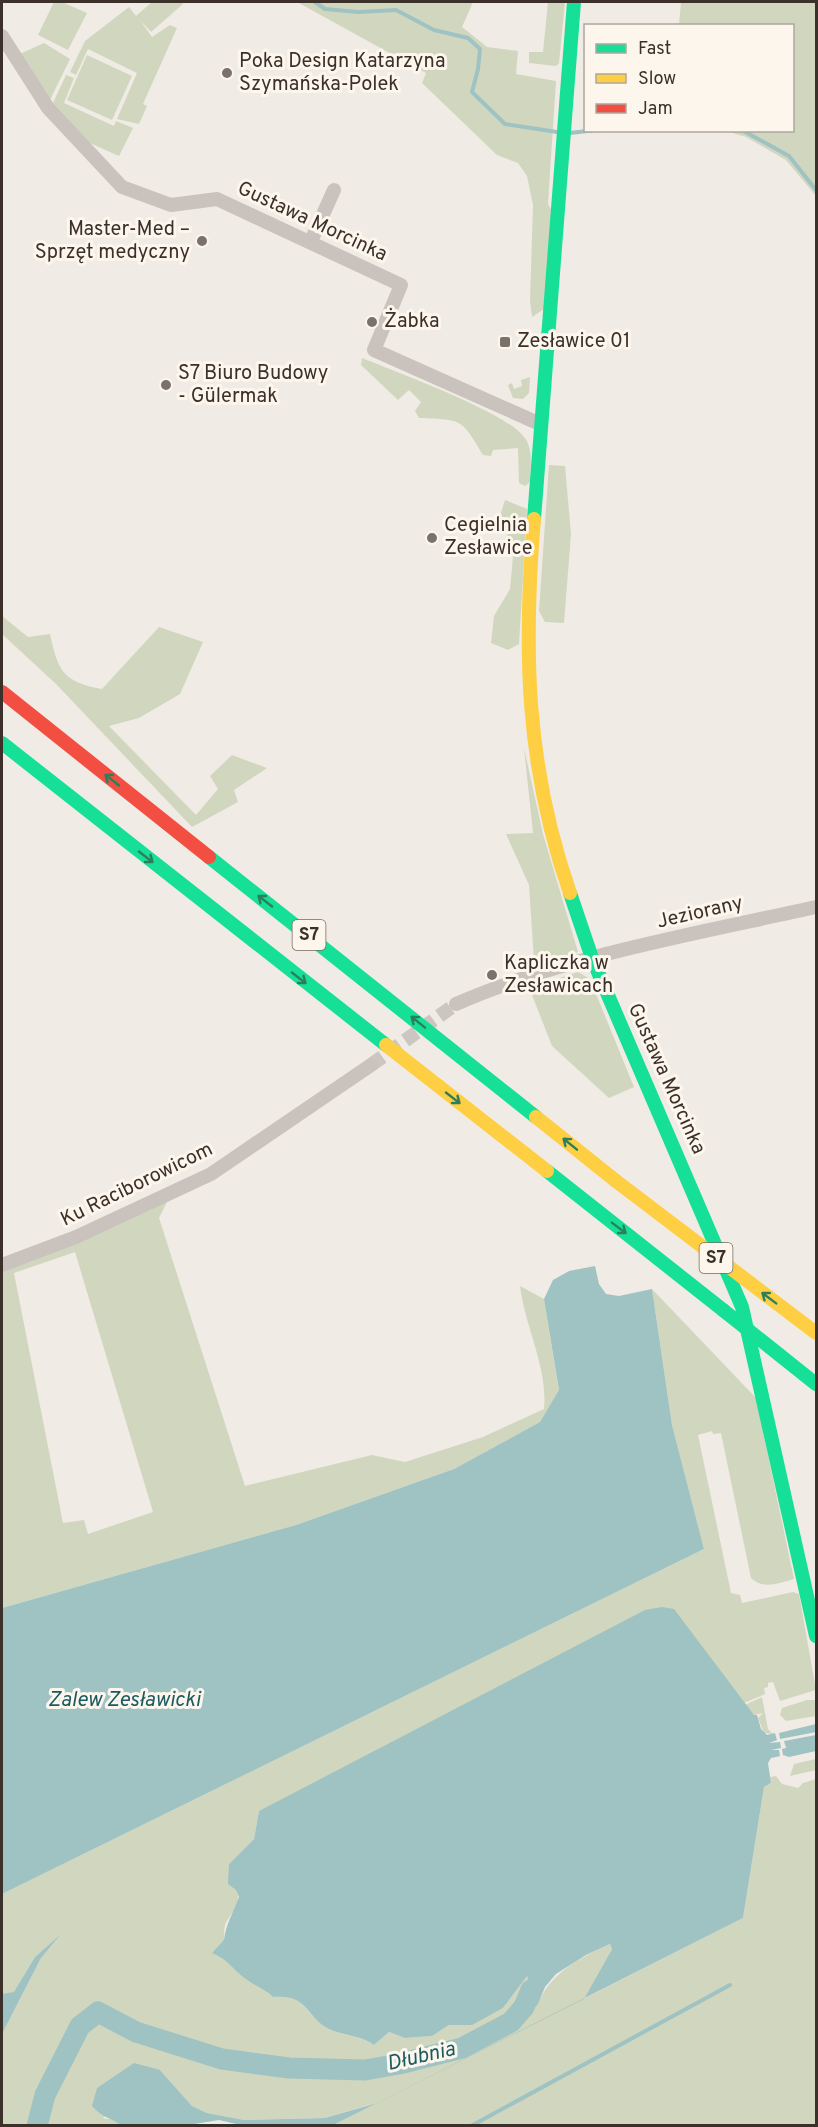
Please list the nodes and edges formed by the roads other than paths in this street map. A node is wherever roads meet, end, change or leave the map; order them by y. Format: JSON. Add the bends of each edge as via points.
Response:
{"nodes":[{"id":1,"x":574,"y":2,"type":"edge"},
{"id":2,"x":2,"y":36,"type":"edge"},
{"id":3,"x":334,"y":190,"type":"dead end"},
{"id":4,"x":311,"y":241,"type":"junction"},
{"id":5,"x":540,"y":424,"type":"junction"},
{"id":6,"x":2,"y":692,"type":"edge"},
{"id":7,"x":2,"y":743,"type":"edge"},
{"id":8,"x":816,"y":907,"type":"edge"},
{"id":9,"x":592,"y":958,"type":"junction"},
{"id":10,"x":456,"y":1004,"type":"tunnel mouth"},
{"id":11,"x":371,"y":1065,"type":"tunnel mouth"},
{"id":12,"x":2,"y":1265,"type":"edge"},
{"id":13,"x":816,"y":1333,"type":"edge"},
{"id":14,"x":816,"y":1384,"type":"edge"},
{"id":15,"x":816,"y":1635,"type":"edge"}],
"edges":[{"from":1,"to":5,"type":"main road","name":"Gustawa Morcinka"},
{"from":2,"to":4,"type":"street","name":"Gustawa Morcinka","via":[[48,108],[122,187],[171,205],[218,199]]},
{"from":3,"to":4,"type":"street"},
{"from":4,"to":5,"type":"street","name":"Gustawa Morcinka","via":[[402,285],[374,350]]},
{"from":5,"to":9,"type":"main road","name":"Gustawa Morcinka","via":[[528,609],[531,724],[539,784],[554,848]]},
{"from":13,"to":6,"type":"main road","number":"S7","one_way":true,"bridge":true,"via":[[616,1181]]},
{"from":7,"to":14,"type":"main road","number":"S7","one_way":true,"bridge":true},
{"from":8,"to":9,"type":"street","name":"Jeziorany"},
{"from":9,"to":10,"type":"street"},
{"from":9,"to":15,"type":"main road","name":"Gustawa Morcinka","via":[[742,1307]]},
{"from":11,"to":12,"type":"street","name":"Ku Raciborowicom","via":[[211,1174],[76,1237]]}]}
